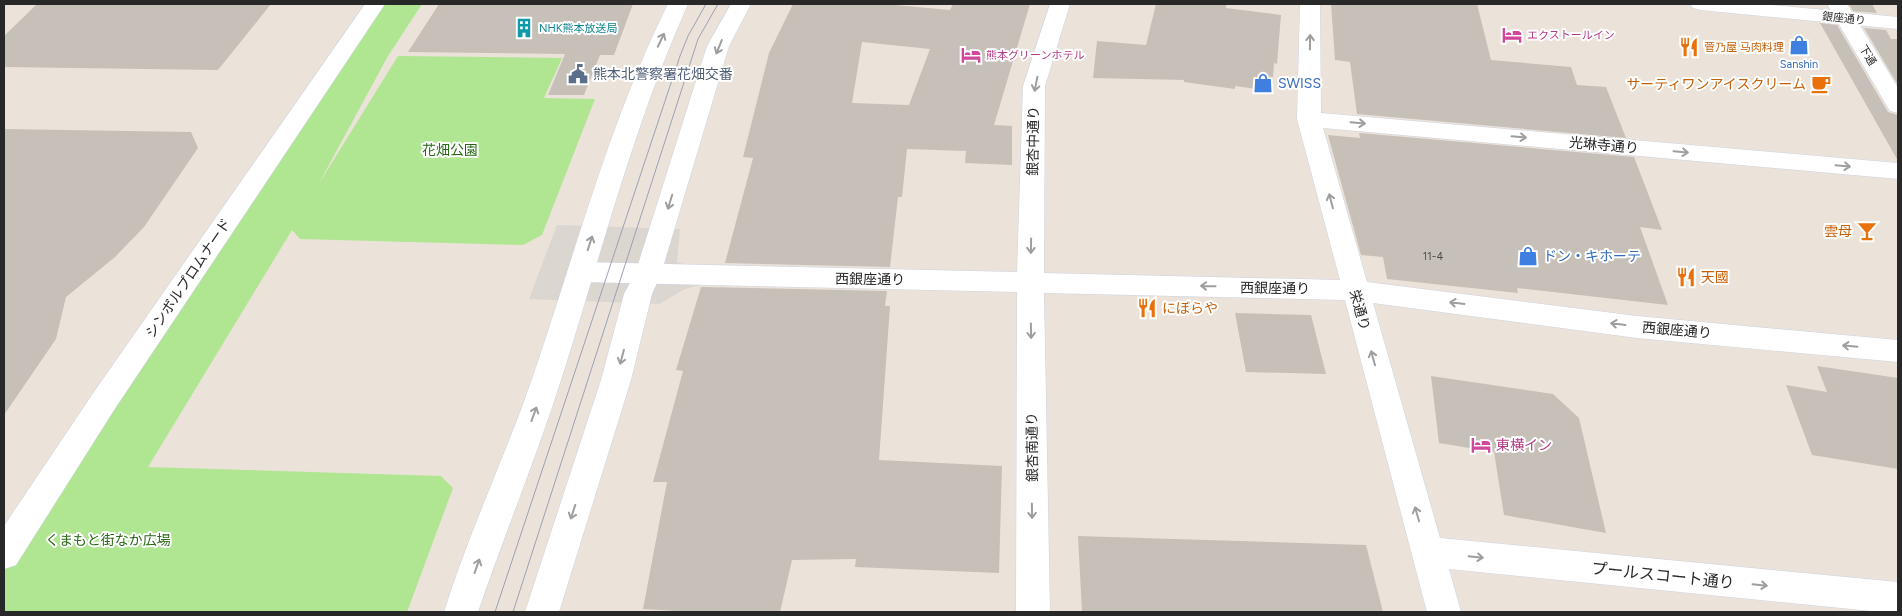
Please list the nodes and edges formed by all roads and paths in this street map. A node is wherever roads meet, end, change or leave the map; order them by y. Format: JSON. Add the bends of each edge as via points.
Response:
{"nodes":[{"id":1,"x":375,"y":4,"type":"edge"},
{"id":2,"x":678,"y":4,"type":"edge"},
{"id":3,"x":741,"y":4,"type":"edge"},
{"id":4,"x":1060,"y":4,"type":"edge"},
{"id":5,"x":1310,"y":4,"type":"edge"},
{"id":6,"x":1700,"y":4,"type":"edge"},
{"id":7,"x":1841,"y":11,"type":"edge"},
{"id":8,"x":1898,"y":23,"type":"edge"},
{"id":9,"x":1898,"y":106,"type":"edge"},
{"id":10,"x":1309,"y":119,"type":"junction"},
{"id":11,"x":1898,"y":171,"type":"edge"},
{"id":12,"x":580,"y":272,"type":"junction"},
{"id":13,"x":648,"y":274,"type":"junction"},
{"id":14,"x":1030,"y":282,"type":"junction"},
{"id":15,"x":1354,"y":290,"type":"junction"},
{"id":16,"x":1898,"y":351,"type":"edge"},
{"id":17,"x":1428,"y":552,"type":"junction"},
{"id":18,"x":4,"y":554,"type":"edge"},
{"id":19,"x":1898,"y":598,"type":"edge"},
{"id":20,"x":461,"y":612,"type":"edge"},
{"id":21,"x":542,"y":612,"type":"edge"},
{"id":22,"x":1033,"y":612,"type":"edge"},
{"id":23,"x":1444,"y":612,"type":"edge"}],
"edges":[{"from":1,"to":18,"type":"street","name":"シンボルプロムナード","via":[[104,401]]},
{"from":12,"to":2,"type":"street","one_way":true,"via":[[627,126]]},
{"from":3,"to":13,"type":"street","one_way":true,"via":[[718,46]]},
{"from":4,"to":14,"type":"street","name":"銀杏中通り","one_way":true,"via":[[1034,86]]},
{"from":10,"to":5,"type":"street","name":"栄通り","one_way":true},
{"from":6,"to":7,"type":"street","name":"銀座通り"},
{"from":7,"to":8,"type":"street","name":"銀座通り"},
{"from":7,"to":9,"type":"street","name":"下通"},
{"from":10,"to":11,"type":"street","name":"光琳寺通り","one_way":true},
{"from":15,"to":10,"type":"street","name":"栄通り","one_way":true},
{"from":12,"to":13,"type":"street","name":"西銀座通り"},
{"from":20,"to":12,"type":"street","one_way":true,"via":[[546,379]]},
{"from":13,"to":14,"type":"street","name":"西銀座通り"},
{"from":13,"to":21,"type":"street","one_way":true,"via":[[638,294],[616,380]]},
{"from":15,"to":14,"type":"street","name":"西銀座通り","one_way":true},
{"from":14,"to":22,"type":"street","name":"銀杏南通り","one_way":true},
{"from":16,"to":15,"type":"street","name":"西銀座通り","one_way":true,"via":[[1637,327]]},
{"from":17,"to":15,"type":"street","name":"栄通り","one_way":true},
{"from":17,"to":19,"type":"street","name":"プールスコート通り","one_way":true},
{"from":17,"to":23,"type":"street","name":"栄通り"}]}
